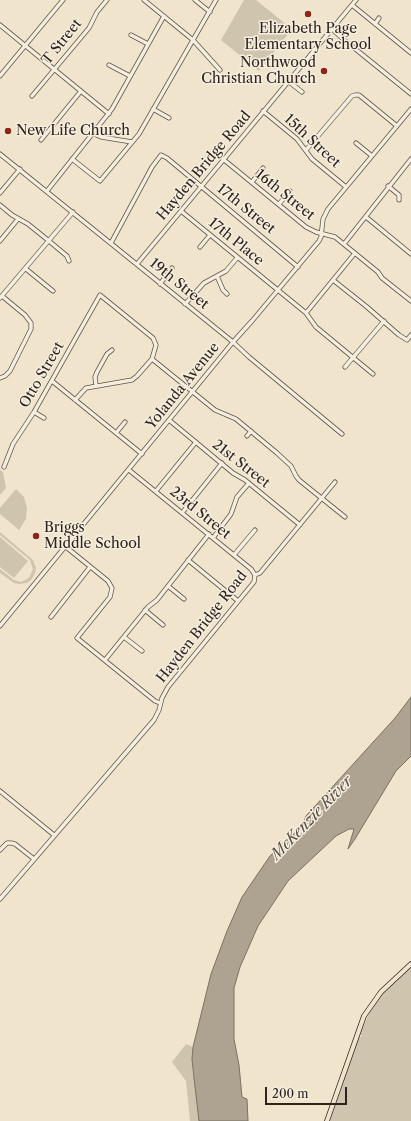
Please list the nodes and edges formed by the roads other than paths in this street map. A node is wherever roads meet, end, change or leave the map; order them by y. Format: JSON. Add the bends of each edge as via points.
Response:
{"nodes":[{"id":1,"x":56,"y":0,"type":"edge"},
{"id":2,"x":107,"y":0,"type":"edge"},
{"id":3,"x":144,"y":0,"type":"edge"},
{"id":4,"x":195,"y":0,"type":"edge"},
{"id":5,"x":216,"y":0,"type":"edge"},
{"id":6,"x":356,"y":0,"type":"edge"},
{"id":7,"x":61,"y":2,"type":"edge"},
{"id":8,"x":352,"y":5,"type":"junction"},
{"id":9,"x":210,"y":12,"type":"junction"},
{"id":10,"x":164,"y":16,"type":"junction"},
{"id":11,"x":380,"y":18,"type":"dead end"},
{"id":12,"x":375,"y":24,"type":"junction"},
{"id":13,"x":0,"y":25,"type":"edge"},
{"id":14,"x":332,"y":28,"type":"junction"},
{"id":15,"x":131,"y":35,"type":"dead end"},
{"id":16,"x":192,"y":40,"type":"junction"},
{"id":17,"x":148,"y":44,"type":"junction"},
{"id":18,"x":26,"y":46,"type":"junction"},
{"id":19,"x":411,"y":53,"type":"edge"},
{"id":20,"x":109,"y":65,"type":"dead end"},
{"id":21,"x":54,"y":69,"type":"junction"},
{"id":22,"x":220,"y":70,"type":"dead end"},
{"id":23,"x":0,"y":76,"type":"edge"},
{"id":24,"x":130,"y":76,"type":"junction"},
{"id":25,"x":288,"y":81,"type":"junction"},
{"id":26,"x":81,"y":91,"type":"junction"},
{"id":27,"x":302,"y":92,"type":"dead end"},
{"id":28,"x":411,"y":94,"type":"edge"},
{"id":29,"x":32,"y":96,"type":"dead end"},
{"id":30,"x":153,"y":109,"type":"junction"},
{"id":31,"x":411,"y":109,"type":"edge"},
{"id":32,"x":263,"y":111,"type":"junction"},
{"id":33,"x":109,"y":114,"type":"junction"},
{"id":34,"x":169,"y":118,"type":"dead end"},
{"id":35,"x":397,"y":126,"type":"junction"},
{"id":36,"x":92,"y":134,"type":"junction"},
{"id":37,"x":41,"y":140,"type":"dead end"},
{"id":38,"x":132,"y":142,"type":"junction"},
{"id":39,"x":356,"y":143,"type":"dead end"},
{"id":40,"x":306,"y":150,"type":"junction"},
{"id":41,"x":0,"y":154,"type":"edge"},
{"id":42,"x":372,"y":156,"type":"junction"},
{"id":43,"x":72,"y":159,"type":"junction"},
{"id":44,"x":223,"y":159,"type":"junction"},
{"id":45,"x":411,"y":160,"type":"edge"},
{"id":46,"x":263,"y":168,"type":"dead end"},
{"id":47,"x":20,"y":169,"type":"junction"},
{"id":48,"x":252,"y":182,"type":"junction"},
{"id":49,"x":388,"y":186,"type":"junction"},
{"id":50,"x":201,"y":187,"type":"junction"},
{"id":51,"x":346,"y":187,"type":"junction"},
{"id":52,"x":47,"y":191,"type":"junction"},
{"id":53,"x":290,"y":191,"type":"dead end"},
{"id":54,"x":0,"y":193,"type":"edge"},
{"id":55,"x":399,"y":200,"type":"dead end"},
{"id":56,"x":279,"y":204,"type":"junction"},
{"id":57,"x":0,"y":205,"type":"edge"},
{"id":58,"x":181,"y":211,"type":"junction"},
{"id":59,"x":73,"y":212,"type":"junction"},
{"id":60,"x":366,"y":217,"type":"junction"},
{"id":61,"x":18,"y":219,"type":"junction"},
{"id":62,"x":322,"y":233,"type":"junction"},
{"id":63,"x":210,"y":235,"type":"junction"},
{"id":64,"x":49,"y":240,"type":"junction"},
{"id":65,"x":0,"y":241,"type":"edge"},
{"id":66,"x":111,"y":243,"type":"junction"},
{"id":67,"x":344,"y":244,"type":"junction"},
{"id":68,"x":200,"y":247,"type":"dead end"},
{"id":69,"x":355,"y":254,"type":"junction"},
{"id":70,"x":411,"y":254,"type":"edge"},
{"id":71,"x":237,"y":258,"type":"junction"},
{"id":72,"x":69,"y":261,"type":"dead end"},
{"id":73,"x":137,"y":264,"type":"junction"},
{"id":74,"x":298,"y":266,"type":"junction"},
{"id":75,"x":172,"y":268,"type":"dead end"},
{"id":76,"x":26,"y":269,"type":"junction"},
{"id":77,"x":217,"y":276,"type":"junction"},
{"id":78,"x":333,"y":280,"type":"junction"},
{"id":79,"x":160,"y":284,"type":"junction"},
{"id":80,"x":53,"y":291,"type":"dead end"},
{"id":81,"x":278,"y":291,"type":"junction"},
{"id":82,"x":227,"y":294,"type":"dead end"},
{"id":83,"x":1,"y":297,"type":"edge"},
{"id":84,"x":411,"y":301,"type":"edge"},
{"id":85,"x":185,"y":304,"type":"junction"},
{"id":86,"x":306,"y":313,"type":"junction"},
{"id":87,"x":384,"y":321,"type":"junction"},
{"id":88,"x":411,"y":335,"type":"edge"},
{"id":89,"x":232,"y":342,"type":"junction"},
{"id":90,"x":112,"y":350,"type":"dead end"},
{"id":91,"x":353,"y":358,"type":"junction"},
{"id":92,"x":152,"y":359,"type":"junction"},
{"id":93,"x":345,"y":368,"type":"dead end"},
{"id":94,"x":373,"y":374,"type":"dead end"},
{"id":95,"x":0,"y":378,"type":"edge"},
{"id":96,"x":52,"y":381,"type":"junction"},
{"id":97,"x":96,"y":385,"type":"junction"},
{"id":98,"x":192,"y":391,"type":"junction"},
{"id":99,"x":75,"y":400,"type":"junction"},
{"id":100,"x":34,"y":412,"type":"junction"},
{"id":101,"x":44,"y":418,"type":"dead end"},
{"id":102,"x":169,"y":420,"type":"junction"},
{"id":103,"x":125,"y":422,"type":"dead end"},
{"id":104,"x":251,"y":432,"type":"junction"},
{"id":105,"x":116,"y":433,"type":"junction"},
{"id":106,"x":342,"y":434,"type":"dead end"},
{"id":107,"x":247,"y":436,"type":"dead end"},
{"id":108,"x":196,"y":442,"type":"junction"},
{"id":109,"x":277,"y":453,"type":"junction"},
{"id":110,"x":142,"y":454,"type":"junction"},
{"id":111,"x":273,"y":458,"type":"dead end"},
{"id":112,"x":222,"y":463,"type":"junction"},
{"id":113,"x":4,"y":467,"type":"dead end"},
{"id":114,"x":129,"y":470,"type":"junction"},
{"id":115,"x":335,"y":482,"type":"dead end"},
{"id":116,"x":249,"y":483,"type":"junction"},
{"id":117,"x":156,"y":491,"type":"junction"},
{"id":118,"x":322,"y":498,"type":"junction"},
{"id":119,"x":182,"y":512,"type":"junction"},
{"id":120,"x":345,"y":517,"type":"dead end"},
{"id":121,"x":300,"y":525,"type":"junction"},
{"id":122,"x":255,"y":530,"type":"dead end"},
{"id":123,"x":209,"y":534,"type":"junction"},
{"id":124,"x":212,"y":538,"type":"junction"},
{"id":125,"x":66,"y":547,"type":"junction"},
{"id":126,"x":234,"y":555,"type":"junction"},
{"id":127,"x":188,"y":560,"type":"junction"},
{"id":128,"x":90,"y":567,"type":"junction"},
{"id":129,"x":255,"y":575,"type":"junction"},
{"id":130,"x":168,"y":586,"type":"junction"},
{"id":131,"x":184,"y":599,"type":"dead end"},
{"id":132,"x":238,"y":601,"type":"junction"},
{"id":133,"x":145,"y":610,"type":"junction"},
{"id":134,"x":50,"y":617,"type":"dead end"},
{"id":135,"x":163,"y":625,"type":"dead end"},
{"id":136,"x":0,"y":626,"type":"edge"},
{"id":137,"x":124,"y":637,"type":"junction"},
{"id":138,"x":142,"y":651,"type":"dead end"},
{"id":139,"x":105,"y":660,"type":"junction"},
{"id":140,"x":160,"y":703,"type":"junction"},
{"id":141,"x":0,"y":791,"type":"edge"},
{"id":142,"x":54,"y":835,"type":"junction"},
{"id":143,"x":0,"y":850,"type":"edge"},
{"id":144,"x":34,"y":859,"type":"junction"},
{"id":145,"x":0,"y":899,"type":"edge"},
{"id":146,"x":411,"y":964,"type":"edge"},
{"id":147,"x":327,"y":1121,"type":"edge"}],
"edges":[{"from":1,"to":7,"type":"street"},
{"from":2,"to":21,"type":"street","name":"T Street"},
{"from":3,"to":10,"type":"street"},
{"from":4,"to":9,"type":"street"},
{"from":5,"to":9,"type":"street"},
{"from":6,"to":8,"type":"street","name":"Hayden Bridge Road"},
{"from":7,"to":18,"type":"street"},
{"from":8,"to":12,"type":"street"},
{"from":8,"to":14,"type":"street","name":"Hayden Bridge Road"},
{"from":9,"to":16,"type":"street"},
{"from":10,"to":16,"type":"street"},
{"from":10,"to":17,"type":"street"},
{"from":11,"to":12,"type":"street"},
{"from":12,"to":19,"type":"street"},
{"from":13,"to":18,"type":"street"},
{"from":14,"to":25,"type":"street","name":"Hayden Bridge Road"},
{"from":14,"to":28,"type":"street"},
{"from":15,"to":17,"type":"street"},
{"from":16,"to":22,"type":"street"},
{"from":16,"to":30,"type":"street"},
{"from":17,"to":24,"type":"street"},
{"from":18,"to":21,"type":"street"},
{"from":18,"to":23,"type":"street"},
{"from":20,"to":24,"type":"street"},
{"from":21,"to":26,"type":"street"},
{"from":21,"to":29,"type":"street","name":"T Street"},
{"from":24,"to":33,"type":"street"},
{"from":25,"to":27,"type":"street"},
{"from":25,"to":32,"type":"street","name":"Hayden Bridge Road"},
{"from":26,"to":33,"type":"street"},
{"from":26,"to":37,"type":"street"},
{"from":30,"to":34,"type":"street"},
{"from":30,"to":38,"type":"street"},
{"from":31,"to":35,"type":"street","name":"Yolanda Avenue"},
{"from":32,"to":40,"type":"street","name":"15th Street","via":[[297,139]]},
{"from":32,"to":44,"type":"street","name":"Hayden Bridge Road"},
{"from":33,"to":36,"type":"street"},
{"from":35,"to":40,"type":"street","via":[[359,95],[355,95]]},
{"from":35,"to":42,"type":"street","name":"Yolanda Avenue"},
{"from":36,"to":38,"type":"street"},
{"from":36,"to":43,"type":"street"},
{"from":38,"to":43,"type":"street","via":[[100,181]]},
{"from":39,"to":42,"type":"street"},
{"from":40,"to":51,"type":"street","name":"15th Street","via":[[312,159]]},
{"from":41,"to":47,"type":"street","name":"19th Street"},
{"from":42,"to":51,"type":"street","name":"Yolanda Avenue"},
{"from":43,"to":52,"type":"street"},
{"from":44,"to":48,"type":"street","name":"16th Street"},
{"from":44,"to":50,"type":"street","name":"Hayden Bridge Road"},
{"from":45,"to":49,"type":"street"},
{"from":46,"to":48,"type":"street"},
{"from":47,"to":52,"type":"street","name":"19th Street"},
{"from":47,"to":54,"type":"street"},
{"from":48,"to":56,"type":"street","name":"16th Street"},
{"from":49,"to":55,"type":"street","via":[[399,195]]},
{"from":49,"to":60,"type":"street"},
{"from":50,"to":58,"type":"street","name":"Hayden Bridge Road"},
{"from":50,"to":66,"type":"street","name":"17th Street","via":[[161,155]]},
{"from":50,"to":74,"type":"street","name":"17th Street"},
{"from":51,"to":62,"type":"street","name":"Yolanda Avenue","via":[[325,215]]},
{"from":52,"to":59,"type":"street","name":"19th Street"},
{"from":53,"to":56,"type":"street"},
{"from":56,"to":62,"type":"street","name":"16th Street","via":[[306,227]]},
{"from":57,"to":61,"type":"street"},
{"from":58,"to":63,"type":"street","name":"17th Place"},
{"from":58,"to":73,"type":"street","name":"Hayden Bridge Road"},
{"from":59,"to":64,"type":"street"},
{"from":59,"to":66,"type":"street","name":"19th Street"},
{"from":60,"to":67,"type":"street"},
{"from":60,"to":70,"type":"street"},
{"from":61,"to":64,"type":"street"},
{"from":61,"to":65,"type":"street"},
{"from":62,"to":67,"type":"street","name":"16th Street","via":[[335,237]]},
{"from":62,"to":74,"type":"street","name":"Yolanda Avenue","via":[[319,241]]},
{"from":63,"to":68,"type":"street"},
{"from":63,"to":71,"type":"street","name":"17th Place"},
{"from":64,"to":72,"type":"street"},
{"from":64,"to":76,"type":"street"},
{"from":66,"to":73,"type":"street","name":"19th Street"},
{"from":67,"to":69,"type":"street","name":"16th Street"},
{"from":69,"to":78,"type":"street"},
{"from":69,"to":84,"type":"street","name":"16th Street"},
{"from":71,"to":77,"type":"street","via":[[226,271]]},
{"from":71,"to":81,"type":"street","name":"17th Place"},
{"from":73,"to":79,"type":"street","name":"19th Street"},
{"from":74,"to":81,"type":"street","name":"Yolanda Avenue"},
{"from":75,"to":79,"type":"street"},
{"from":76,"to":80,"type":"street"},
{"from":76,"to":83,"type":"street"},
{"from":77,"to":82,"type":"street"},
{"from":77,"to":85,"type":"street","via":[[204,282]]},
{"from":78,"to":86,"type":"street"},
{"from":78,"to":87,"type":"street"},
{"from":79,"to":85,"type":"street","name":"19th Street"},
{"from":81,"to":86,"type":"street","name":"17th Place"},
{"from":81,"to":89,"type":"street","name":"Yolanda Avenue"},
{"from":83,"to":95,"type":"street","via":[[25,315],[31,329],[10,371]]},
{"from":85,"to":89,"type":"street","name":"19th Street"},
{"from":86,"to":91,"type":"street","name":"17th Place","via":[[316,327]]},
{"from":87,"to":88,"type":"street","via":[[408,340]]},
{"from":87,"to":91,"type":"street"},
{"from":89,"to":98,"type":"street","name":"Yolanda Avenue"},
{"from":89,"to":106,"type":"street","name":"19th Street"},
{"from":90,"to":97,"type":"street","via":[[97,372]]},
{"from":91,"to":93,"type":"street"},
{"from":91,"to":94,"type":"street","name":"17th Place"},
{"from":92,"to":96,"type":"street","name":"Otto Street","via":[[156,345],[153,338],[100,295]]},
{"from":92,"to":97,"type":"street","via":[[132,380]]},
{"from":92,"to":98,"type":"street"},
{"from":96,"to":99,"type":"street"},
{"from":96,"to":100,"type":"street","name":"Otto Street"},
{"from":97,"to":99,"type":"street","via":[[86,388]]},
{"from":98,"to":102,"type":"street","name":"Yolanda Avenue"},
{"from":98,"to":104,"type":"street","via":[[215,410],[236,419]]},
{"from":99,"to":105,"type":"street"},
{"from":100,"to":101,"type":"street"},
{"from":100,"to":113,"type":"street","name":"Otto Street","via":[[13,444]]},
{"from":102,"to":108,"type":"street","name":"21st Street"},
{"from":102,"to":110,"type":"street","name":"Yolanda Avenue"},
{"from":103,"to":105,"type":"street"},
{"from":104,"to":107,"type":"street"},
{"from":104,"to":109,"type":"street"},
{"from":105,"to":110,"type":"street"},
{"from":108,"to":112,"type":"street","name":"21st Street"},
{"from":108,"to":117,"type":"street"},
{"from":109,"to":111,"type":"street"},
{"from":109,"to":118,"type":"street","via":[[291,466],[299,480]]},
{"from":110,"to":114,"type":"street","name":"Yolanda Avenue"},
{"from":112,"to":116,"type":"street","name":"21st Street"},
{"from":112,"to":119,"type":"street"},
{"from":114,"to":117,"type":"street","name":"23rd Street"},
{"from":114,"to":125,"type":"street","name":"Yolanda Avenue"},
{"from":115,"to":118,"type":"street","name":"Hayden Bridge Road"},
{"from":116,"to":121,"type":"street","name":"21st Street"},
{"from":116,"to":124,"type":"street","via":[[237,497],[231,514]]},
{"from":117,"to":119,"type":"street","name":"23rd Street"},
{"from":118,"to":120,"type":"street"},
{"from":118,"to":121,"type":"street","name":"Hayden Bridge Road"},
{"from":119,"to":123,"type":"street","name":"23rd Street"},
{"from":121,"to":129,"type":"street","name":"Hayden Bridge Road","via":[[260,573]]},
{"from":122,"to":126,"type":"street"},
{"from":123,"to":124,"type":"street","name":"23rd Street"},
{"from":123,"to":127,"type":"street"},
{"from":124,"to":126,"type":"street","name":"23rd Street"},
{"from":125,"to":128,"type":"street"},
{"from":125,"to":136,"type":"street","name":"Yolanda Avenue"},
{"from":126,"to":129,"type":"street","name":"23rd Street"},
{"from":127,"to":130,"type":"street"},
{"from":127,"to":132,"type":"street"},
{"from":128,"to":134,"type":"street"},
{"from":128,"to":139,"type":"street","via":[[108,581],[112,588],[110,597],[77,638]]},
{"from":129,"to":132,"type":"street","name":"Hayden Bridge Road","via":[[254,582]]},
{"from":130,"to":131,"type":"street"},
{"from":130,"to":133,"type":"street"},
{"from":132,"to":140,"type":"street","name":"Hayden Bridge Road","via":[[168,687]]},
{"from":133,"to":135,"type":"street"},
{"from":133,"to":137,"type":"street"},
{"from":137,"to":138,"type":"street"},
{"from":137,"to":139,"type":"street"},
{"from":139,"to":140,"type":"street"},
{"from":140,"to":142,"type":"street","name":"Hayden Bridge Road","via":[[154,720]]},
{"from":141,"to":142,"type":"street"},
{"from":142,"to":144,"type":"street","name":"Hayden Bridge Road"},
{"from":143,"to":144,"type":"street","via":[[7,843],[15,844]]},
{"from":144,"to":145,"type":"street","name":"Hayden Bridge Road"},
{"from":146,"to":147,"type":"main road","via":[[381,992],[364,1016]]}]}
